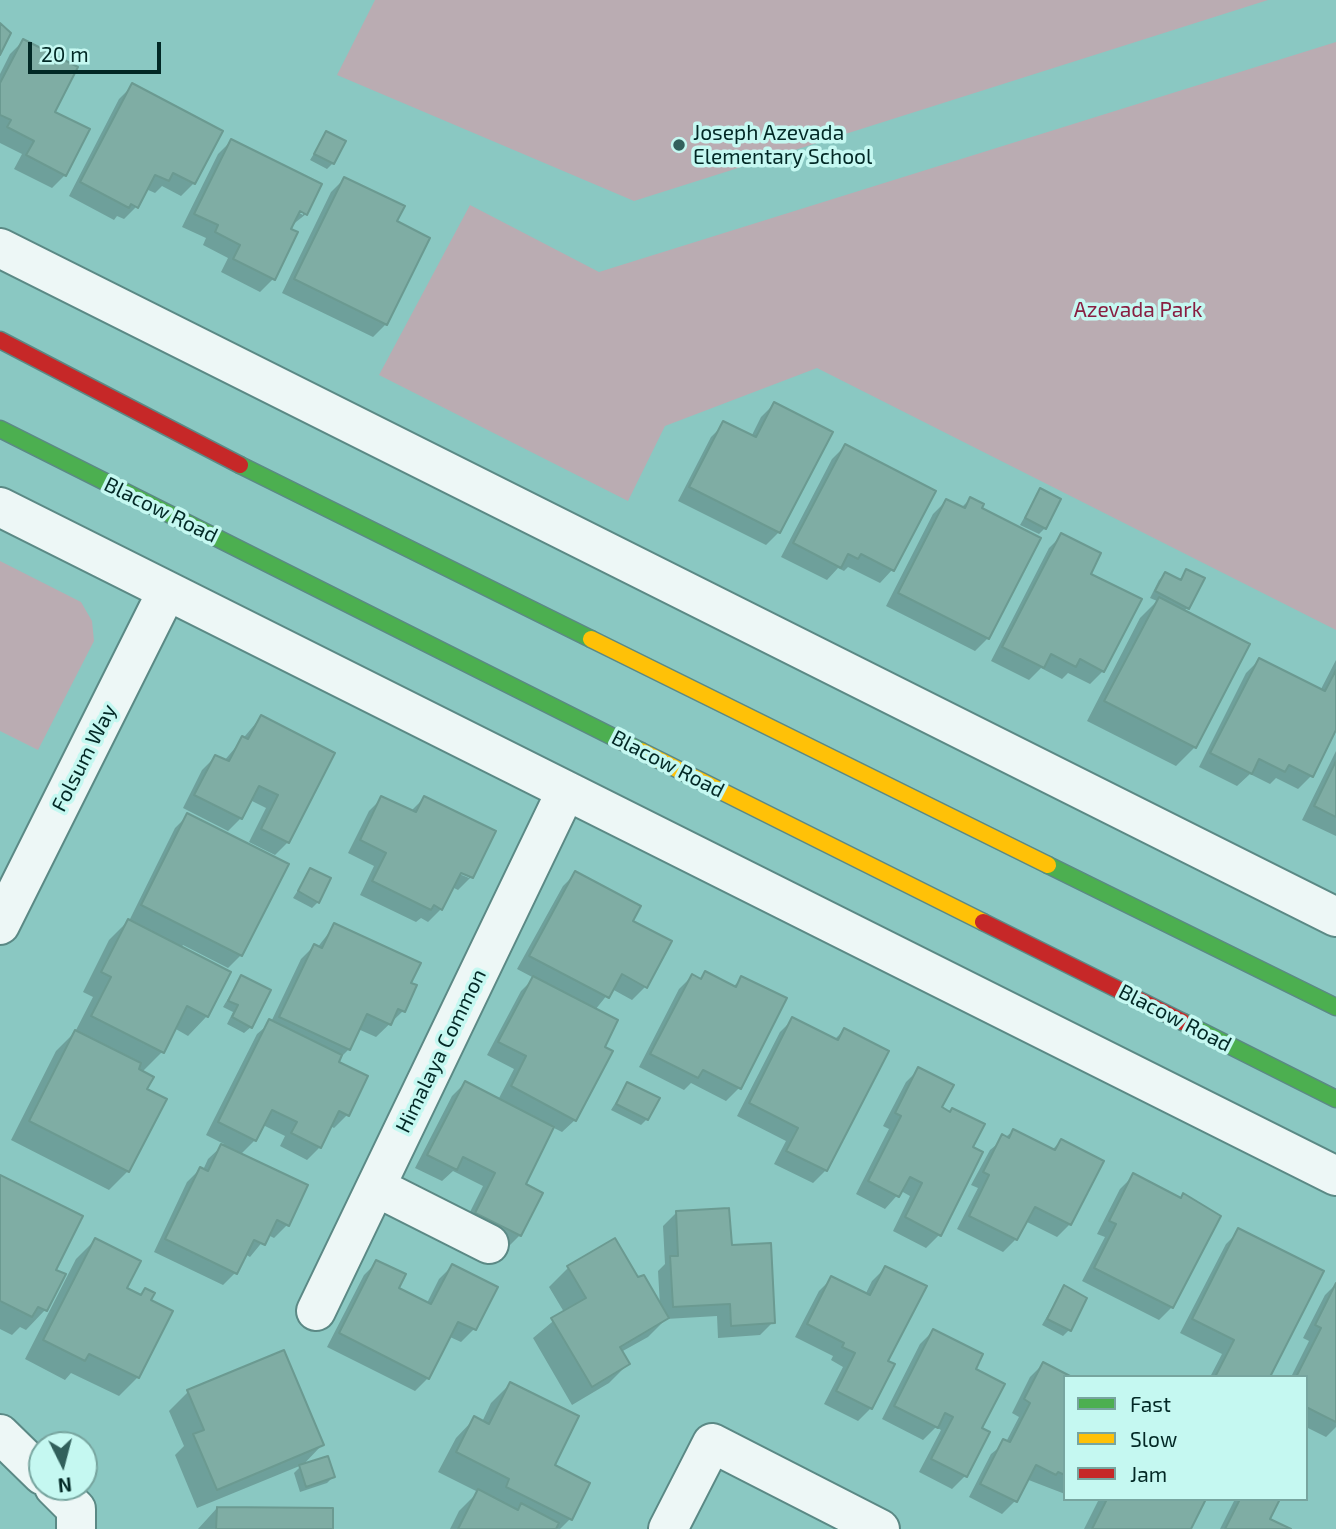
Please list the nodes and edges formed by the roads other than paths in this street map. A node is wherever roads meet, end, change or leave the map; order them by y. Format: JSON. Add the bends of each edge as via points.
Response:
{"nodes":[{"id":1,"x":0,"y":248,"type":"edge"},
{"id":2,"x":0,"y":340,"type":"edge"},
{"id":3,"x":0,"y":429,"type":"edge"},
{"id":4,"x":0,"y":507,"type":"edge"},
{"id":5,"x":167,"y":591,"type":"junction"},
{"id":6,"x":566,"y":790,"type":"junction"},
{"id":7,"x":1336,"y":917,"type":"edge"},
{"id":8,"x":0,"y":925,"type":"edge"},
{"id":9,"x":1336,"y":1007,"type":"edge"},
{"id":10,"x":1336,"y":1099,"type":"edge"},
{"id":11,"x":1336,"y":1176,"type":"edge"},
{"id":12,"x":376,"y":1187,"type":"junction"},
{"id":13,"x":489,"y":1244,"type":"dead end"},
{"id":14,"x":316,"y":1311,"type":"dead end"},
{"id":15,"x":0,"y":1434,"type":"edge"},
{"id":16,"x":28,"y":1461,"type":"edge"},
{"id":17,"x":668,"y":1529,"type":"edge"},
{"id":18,"x":880,"y":1529,"type":"edge"}],
"edges":[{"from":1,"to":7,"type":"street"},
{"from":2,"to":9,"type":"main road","via":[[244,467]]},
{"from":3,"to":10,"type":"main road","name":"Blacow Road"},
{"from":4,"to":5,"type":"street"},
{"from":5,"to":6,"type":"street"},
{"from":5,"to":8,"type":"street","name":"Folsum Way"},
{"from":6,"to":11,"type":"street"},
{"from":6,"to":12,"type":"street","name":"Himalaya Common"},
{"from":12,"to":13,"type":"street"},
{"from":12,"to":14,"type":"street","name":"Himalaya Common"},
{"from":15,"to":16,"type":"street"},
{"from":17,"to":18,"type":"street","via":[[712,1443]]}]}
